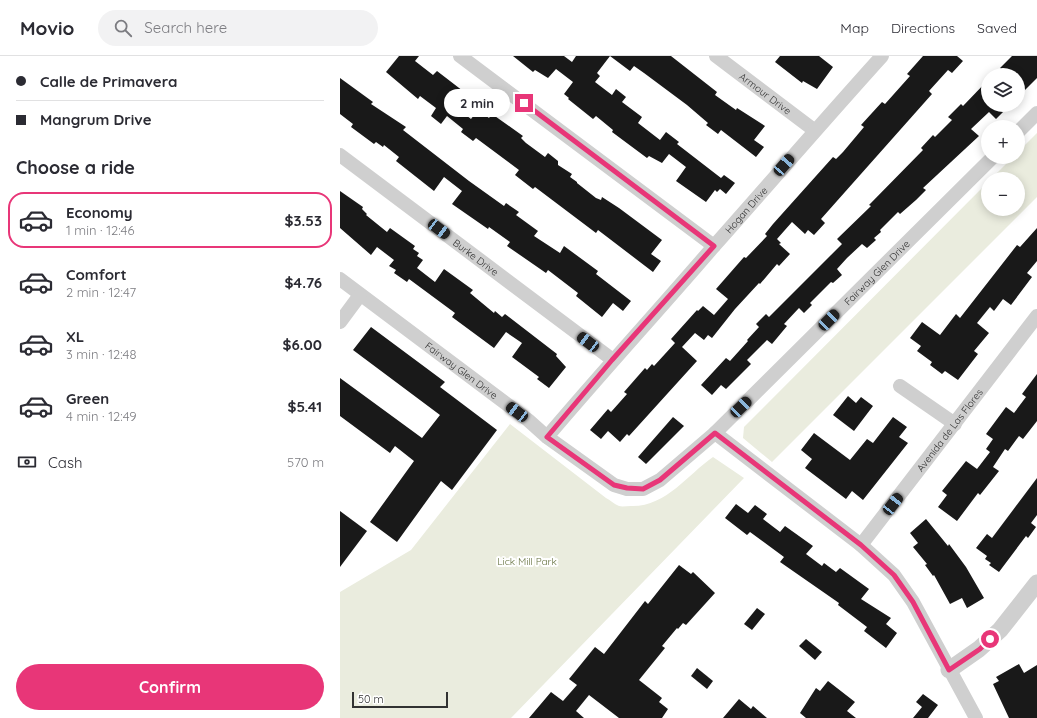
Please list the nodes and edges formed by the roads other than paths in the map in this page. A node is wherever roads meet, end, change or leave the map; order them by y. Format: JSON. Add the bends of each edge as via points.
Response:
{"nodes":[{"id":1,"x":460,"y":56,"type":"edge"},
{"id":2,"x":716,"y":56,"type":"edge"},
{"id":3,"x":882,"y":56,"type":"edge"},
{"id":4,"x":1037,"y":114,"type":"edge"},
{"id":5,"x":1025,"y":125,"type":"edge"},
{"id":6,"x":814,"y":130,"type":"junction"},
{"id":7,"x":340,"y":154,"type":"edge"},
{"id":8,"x":986,"y":164,"type":"edge"},
{"id":9,"x":714,"y":246,"type":"junction"},
{"id":10,"x":340,"y":279,"type":"edge"},
{"id":11,"x":360,"y":295,"type":"junction"},
{"id":12,"x":1037,"y":316,"type":"edge"},
{"id":13,"x":340,"y":322,"type":"edge"},
{"id":14,"x":612,"y":360,"type":"junction"},
{"id":15,"x":900,"y":386,"type":"dead end"},
{"id":16,"x":955,"y":424,"type":"junction"},
{"id":17,"x":715,"y":433,"type":"junction"},
{"id":18,"x":547,"y":437,"type":"junction"},
{"id":19,"x":861,"y":545,"type":"junction"},
{"id":20,"x":1037,"y":583,"type":"edge"},
{"id":21,"x":949,"y":670,"type":"junction"},
{"id":22,"x":976,"y":718,"type":"edge"}],
"edges":[{"from":1,"to":9,"type":"street"},
{"from":2,"to":6,"type":"street","name":"Armour Drive"},
{"from":3,"to":6,"type":"street","name":"Hogan Drive"},
{"from":4,"to":5,"type":"street"},
{"from":6,"to":9,"type":"street","name":"Hogan Drive"},
{"from":7,"to":14,"type":"street","name":"Burke Drive"},
{"from":8,"to":17,"type":"street","name":"Fairway Glen Drive"},
{"from":9,"to":14,"type":"street","name":"Hogan Drive"},
{"from":10,"to":11,"type":"street","name":"Fairway Glen Drive"},
{"from":11,"to":13,"type":"street"},
{"from":11,"to":18,"type":"street","name":"Fairway Glen Drive","via":[[528,420]]},
{"from":12,"to":16,"type":"street","name":"Avenida de Las Flores"},
{"from":14,"to":18,"type":"street","name":"Hogan Drive"},
{"from":15,"to":16,"type":"street"},
{"from":16,"to":19,"type":"street","name":"Avenida de Las Flores"},
{"from":17,"to":18,"type":"street","name":"Fairway Glen Drive","via":[[660,480],[643,489],[614,485]]},
{"from":17,"to":19,"type":"street"},
{"from":19,"to":21,"type":"street","via":[[894,575],[913,602]]},
{"from":20,"to":21,"type":"street","via":[[1000,630],[980,649]]},
{"from":21,"to":22,"type":"street"}]}
